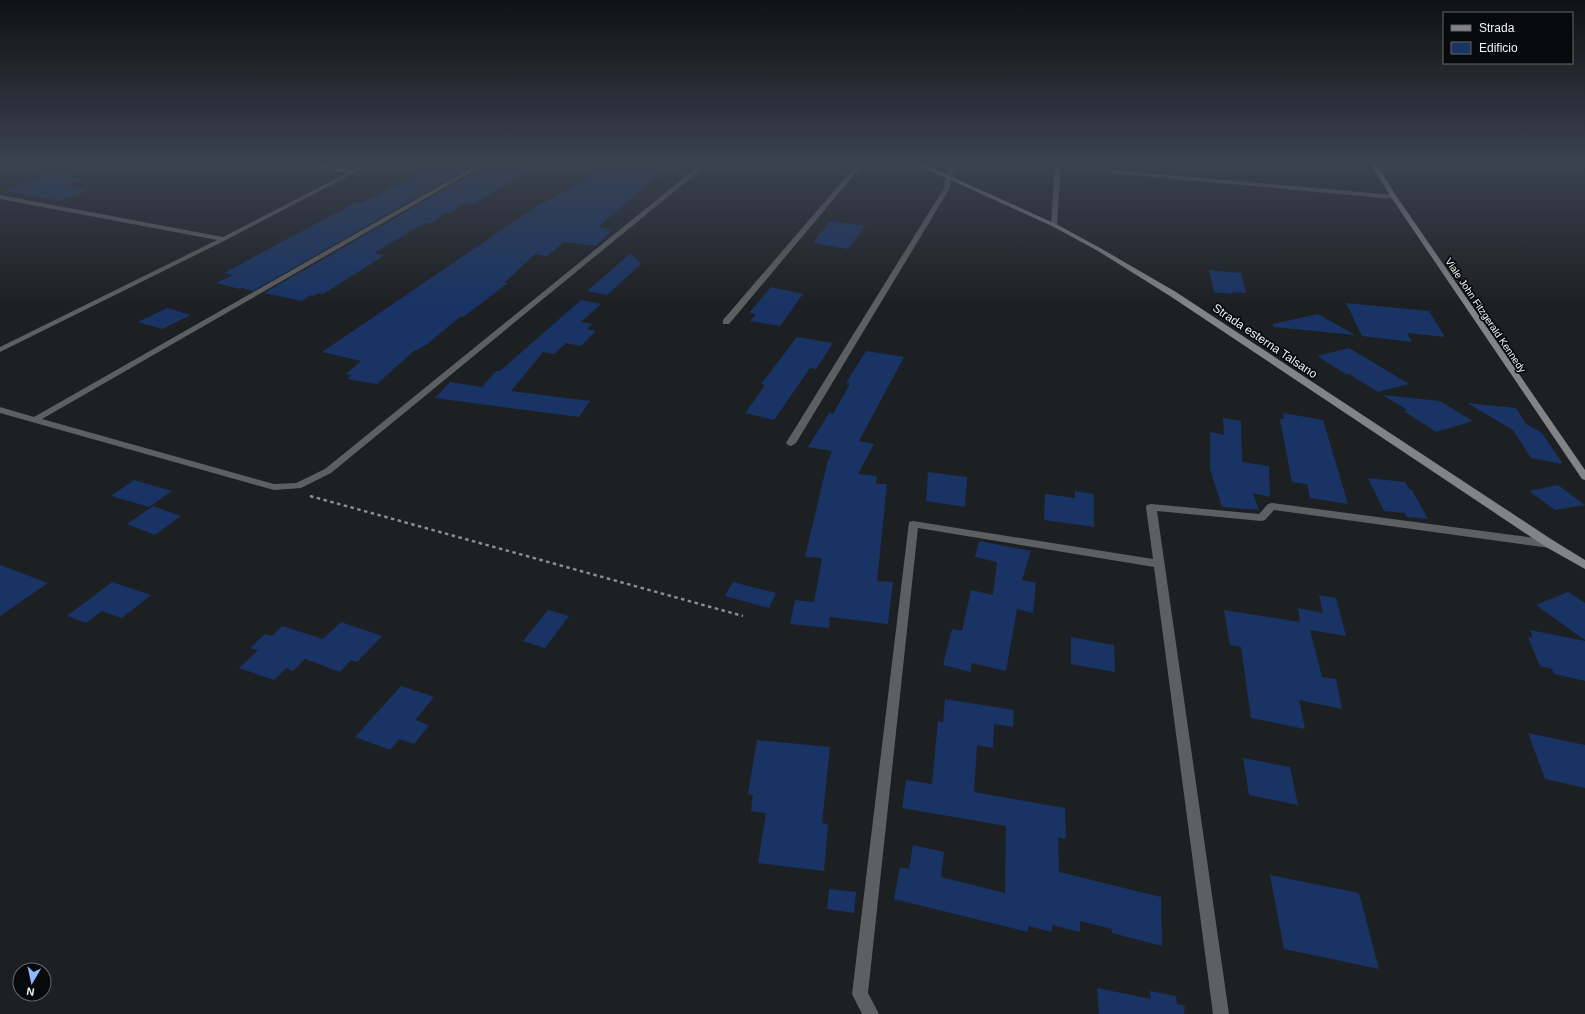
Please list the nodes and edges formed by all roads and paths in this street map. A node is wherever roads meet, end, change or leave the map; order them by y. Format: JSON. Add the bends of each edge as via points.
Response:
{"nodes":[{"id":1,"x":71,"y":210,"type":"edge"},
{"id":2,"x":280,"y":210,"type":"edge"},
{"id":3,"x":401,"y":210,"type":"edge"},
{"id":4,"x":648,"y":210,"type":"edge"},
{"id":5,"x":821,"y":210,"type":"edge"},
{"id":6,"x":933,"y":210,"type":"edge"},
{"id":7,"x":1021,"y":210,"type":"edge"},
{"id":8,"x":1055,"y":210,"type":"edge"},
{"id":9,"x":1403,"y":210,"type":"edge"},
{"id":10,"x":1054,"y":225,"type":"junction"},
{"id":11,"x":224,"y":239,"type":"junction"},
{"id":12,"x":726,"y":322,"type":"dead end"},
{"id":13,"x":0,"y":350,"type":"edge"},
{"id":14,"x":0,"y":410,"type":"edge"},
{"id":15,"x":36,"y":419,"type":"junction"},
{"id":16,"x":791,"y":444,"type":"dead end"},
{"id":17,"x":1585,"y":477,"type":"edge"},
{"id":18,"x":298,"y":486,"type":"junction"},
{"id":19,"x":1550,"y":544,"type":"junction"},
{"id":20,"x":1159,"y":564,"type":"junction"},
{"id":21,"x":1585,"y":564,"type":"edge"},
{"id":22,"x":743,"y":616,"type":"dead end"},
{"id":23,"x":872,"y":1014,"type":"edge"},
{"id":24,"x":1221,"y":1014,"type":"edge"}],
"edges":[{"from":1,"to":11,"type":"street"},
{"from":2,"to":11,"type":"street"},
{"from":3,"to":15,"type":"street"},
{"from":4,"to":18,"type":"street","via":[[328,471]]},
{"from":5,"to":12,"type":"street"},
{"from":6,"to":16,"type":"street"},
{"from":7,"to":10,"type":"street","name":"Strada esterna Talsano"},
{"from":8,"to":10,"type":"street"},
{"from":9,"to":17,"type":"street","name":"Viale John Fitzgerald Kennedy"},
{"from":10,"to":19,"type":"street","name":"Strada esterna Talsano","via":[[1173,294]]},
{"from":11,"to":13,"type":"street"},
{"from":14,"to":15,"type":"street"},
{"from":15,"to":18,"type":"street","via":[[274,487]]},
{"from":18,"to":22,"type":"path","via":[[313,498]]},
{"from":19,"to":20,"type":"street","via":[[1272,506],[1261,518],[1151,507]]},
{"from":19,"to":21,"type":"street","name":"Strada esterna Talsano"},
{"from":20,"to":23,"type":"street","via":[[913,524],[860,994]]},
{"from":20,"to":24,"type":"street"}]}
